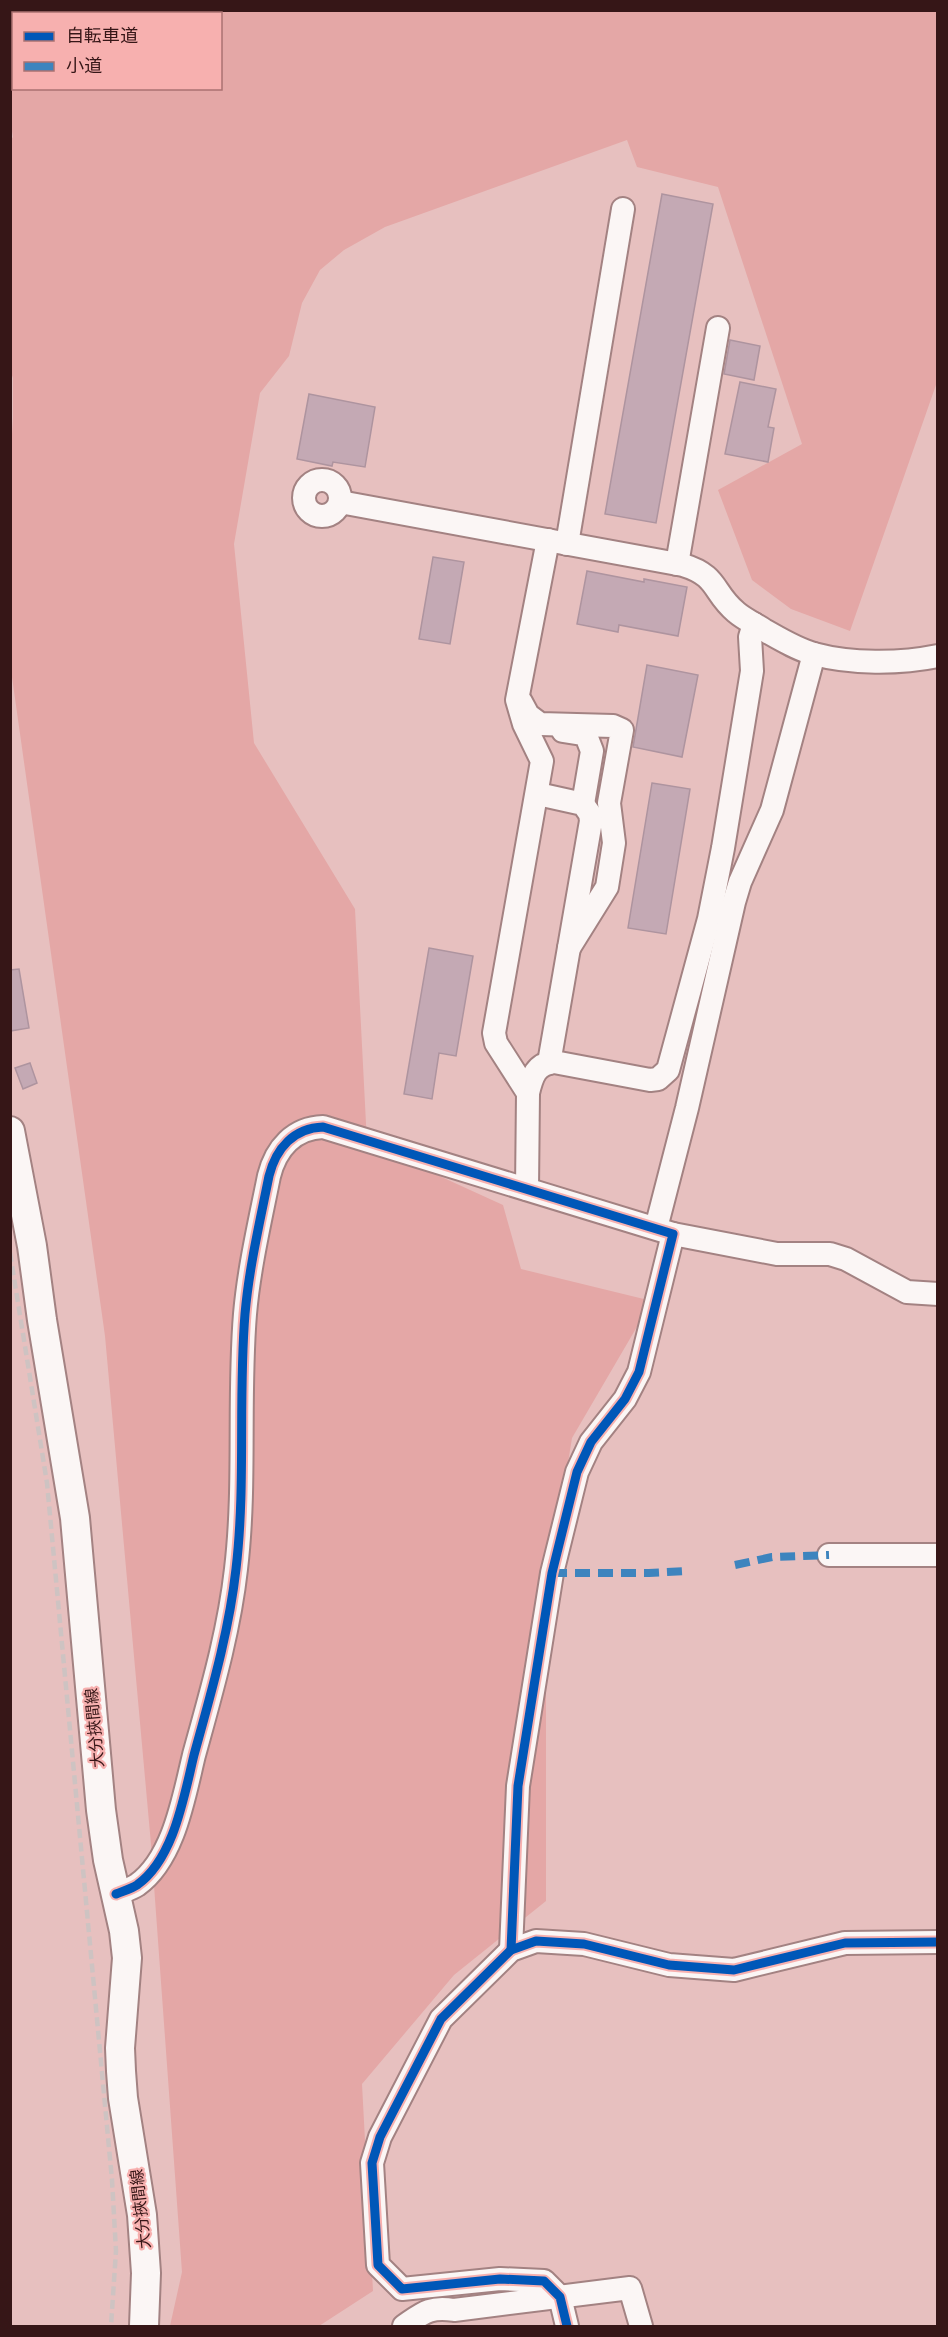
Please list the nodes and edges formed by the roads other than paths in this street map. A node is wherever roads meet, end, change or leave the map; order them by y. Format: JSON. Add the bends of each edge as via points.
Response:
{"nodes":[{"id":1,"x":623,"y":209,"type":"dead end"},
{"id":2,"x":718,"y":328,"type":"dead end"},
{"id":3,"x":340,"y":502,"type":"dead end"},
{"id":4,"x":558,"y":542,"type":"junction"},
{"id":5,"x":677,"y":564,"type":"junction"},
{"id":6,"x":754,"y":624,"type":"junction"},
{"id":7,"x":814,"y":654,"type":"junction"},
{"id":8,"x":938,"y":656,"type":"edge"},
{"id":9,"x":518,"y":694,"type":"junction"},
{"id":10,"x":542,"y":761,"type":"junction"},
{"id":11,"x":537,"y":794,"type":"junction"},
{"id":12,"x":583,"y":804,"type":"junction"},
{"id":13,"x":569,"y":948,"type":"junction"},
{"id":14,"x":549,"y":1063,"type":"junction"},
{"id":15,"x":528,"y":1093,"type":"junction"},
{"id":16,"x":10,"y":1131,"type":"edge"},
{"id":17,"x":527,"y":1189,"type":"junction"},
{"id":18,"x":664,"y":1231,"type":"junction"},
{"id":19,"x":938,"y":1294,"type":"edge"},
{"id":20,"x":938,"y":1555,"type":"edge"},
{"id":21,"x":829,"y":1556,"type":"dead end"},
{"id":22,"x":116,"y":1894,"type":"junction"},
{"id":23,"x":938,"y":1942,"type":"edge"},
{"id":24,"x":511,"y":1950,"type":"junction"},
{"id":25,"x":560,"y":2297,"type":"junction"},
{"id":26,"x":456,"y":2318,"type":"edge"},
{"id":27,"x":144,"y":2326,"type":"edge"},
{"id":28,"x":404,"y":2326,"type":"edge"},
{"id":29,"x":567,"y":2326,"type":"edge"},
{"id":30,"x":641,"y":2326,"type":"edge"}],
"edges":[{"from":1,"to":4,"type":"street"},
{"from":2,"to":5,"type":"street"},
{"from":3,"to":4,"type":"street"},
{"from":4,"to":5,"type":"street"},
{"from":4,"to":9,"type":"street"},
{"from":5,"to":6,"type":"street","via":[[703,573],[735,611]]},
{"from":6,"to":7,"type":"street"},
{"from":6,"to":14,"type":"street","via":[[750,637],[752,671],[721,858],[709,919],[668,1070],[658,1079],[650,1080]]},
{"from":7,"to":8,"type":"street","via":[[891,662]]},
{"from":7,"to":18,"type":"street","via":[[772,810],[734,902],[687,1108]]},
{"from":9,"to":10,"type":"street","via":[[518,709]]},
{"from":9,"to":13,"type":"street","via":[[528,715],[540,724],[613,726],[622,730],[609,803],[614,843],[607,887]]},
{"from":10,"to":11,"type":"street"},
{"from":10,"to":12,"type":"street","via":[[547,743],[558,733],[574,731],[587,738],[592,751]]},
{"from":11,"to":12,"type":"street"},
{"from":11,"to":15,"type":"street","via":[[494,1033],[496,1043]]},
{"from":12,"to":13,"type":"street","via":[[591,821]]},
{"from":13,"to":14,"type":"street"},
{"from":14,"to":15,"type":"street","via":[[535,1071]]},
{"from":15,"to":17,"type":"street"},
{"from":16,"to":22,"type":"main road","name":"大分挾間線","via":[[75,1518],[101,1810]]},
{"from":17,"to":18,"type":"street"},
{"from":17,"to":22,"type":"street","via":[[323,1127],[304,1129],[278,1152],[273,1161],[245,1312],[239,1529],[222,1651],[170,1840],[146,1877]]},
{"from":18,"to":19,"type":"street","via":[[777,1254],[830,1254],[907,1292]]},
{"from":18,"to":24,"type":"street","via":[[639,1372],[625,1400],[591,1442],[577,1472],[552,1573],[518,1786]]},
{"from":20,"to":21,"type":"street"},
{"from":22,"to":27,"type":"main road","name":"大分挾間線","via":[[127,1958],[121,2071],[142,2215]]},
{"from":23,"to":24,"type":"street","via":[[845,1943],[734,1970],[669,1965],[584,1944],[536,1941]]},
{"from":24,"to":25,"type":"street","via":[[441,2019],[380,2137],[372,2163],[378,2265],[402,2289],[500,2279],[543,2281]]},
{"from":25,"to":26,"type":"street"},
{"from":25,"to":29,"type":"street"},
{"from":25,"to":30,"type":"street","via":[[630,2288]]},
{"from":26,"to":28,"type":"street","via":[[438,2307]]}]}
